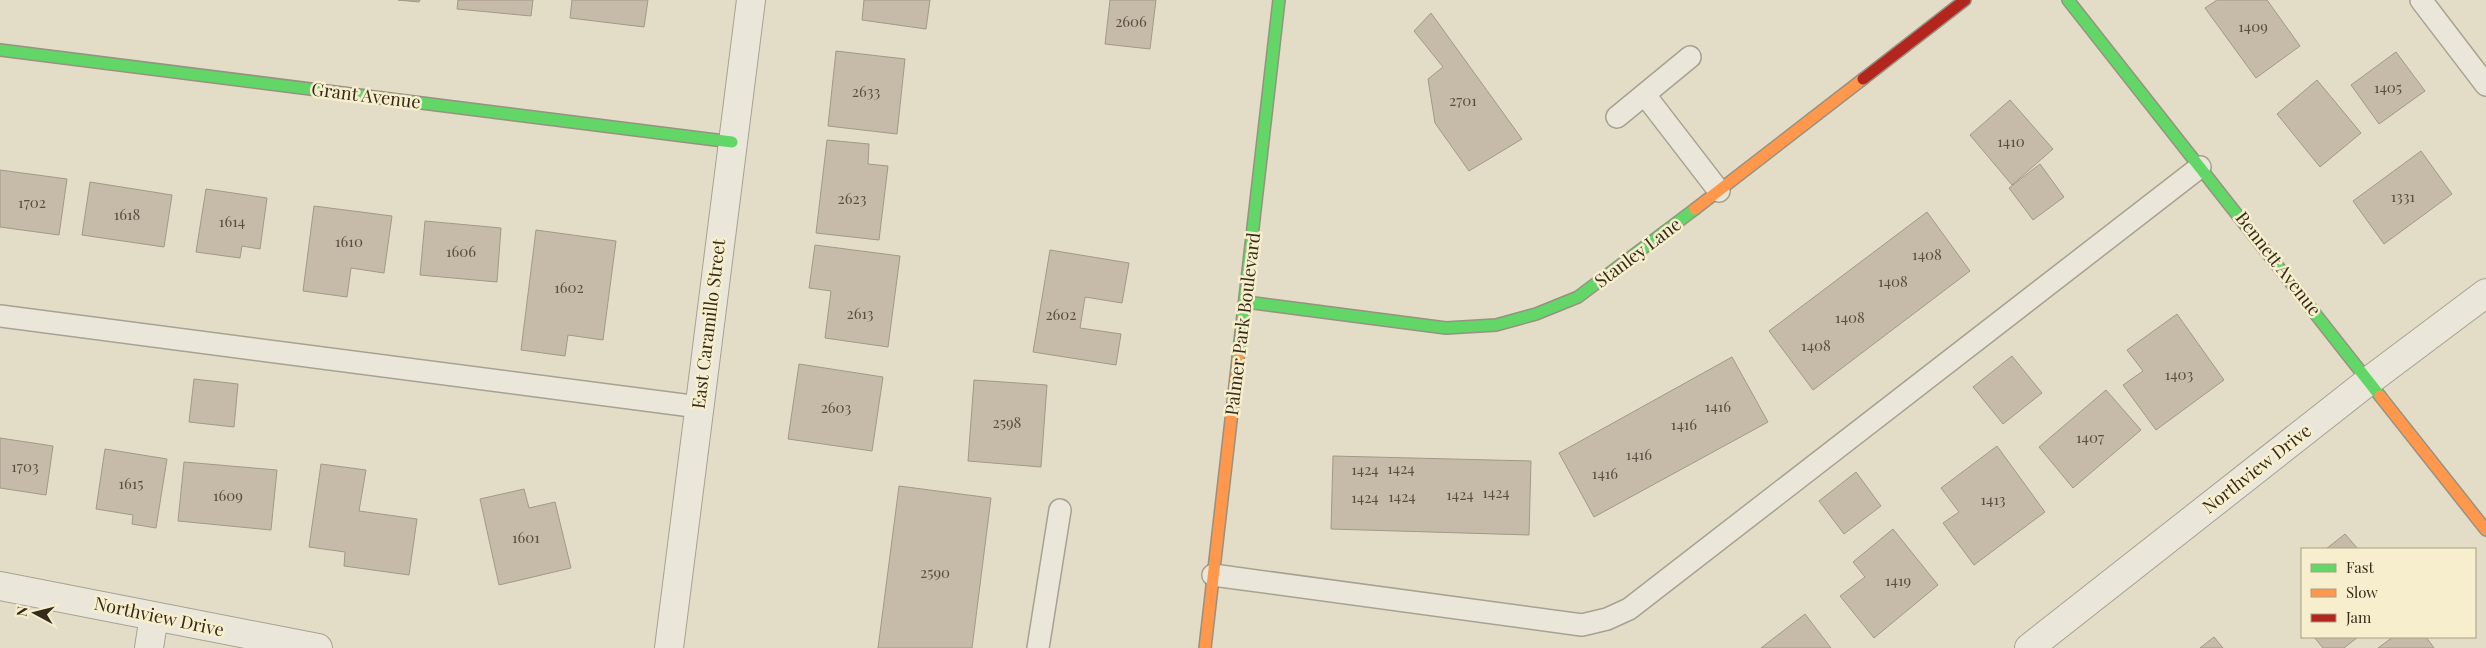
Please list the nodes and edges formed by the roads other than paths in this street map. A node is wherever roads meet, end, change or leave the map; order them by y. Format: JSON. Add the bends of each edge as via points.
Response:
{"nodes":[{"id":1,"x":751,"y":0,"type":"edge"},
{"id":2,"x":1279,"y":0,"type":"edge"},
{"id":3,"x":1965,"y":0,"type":"edge"},
{"id":4,"x":2068,"y":0,"type":"edge"},
{"id":5,"x":2421,"y":0,"type":"edge"},
{"id":6,"x":0,"y":50,"type":"edge"},
{"id":7,"x":1690,"y":57,"type":"dead end"},
{"id":8,"x":2486,"y":84,"type":"edge"},
{"id":9,"x":1645,"y":94,"type":"junction"},
{"id":10,"x":1617,"y":117,"type":"dead end"},
{"id":11,"x":732,"y":142,"type":"junction"},
{"id":12,"x":2200,"y":167,"type":"junction"},
{"id":13,"x":1720,"y":190,"type":"junction"},
{"id":14,"x":2486,"y":292,"type":"edge"},
{"id":15,"x":1246,"y":302,"type":"junction"},
{"id":16,"x":0,"y":316,"type":"edge"},
{"id":17,"x":2370,"y":380,"type":"junction"},
{"id":18,"x":698,"y":407,"type":"junction"},
{"id":19,"x":1060,"y":510,"type":"dead end"},
{"id":20,"x":2486,"y":530,"type":"edge"},
{"id":21,"x":1213,"y":575,"type":"junction"},
{"id":22,"x":0,"y":586,"type":"edge"},
{"id":23,"x":154,"y":616,"type":"junction"},
{"id":24,"x":149,"y":648,"type":"edge"},
{"id":25,"x":318,"y":648,"type":"edge"},
{"id":26,"x":669,"y":648,"type":"edge"},
{"id":27,"x":1038,"y":648,"type":"edge"},
{"id":28,"x":1205,"y":648,"type":"edge"},
{"id":29,"x":2029,"y":648,"type":"edge"}],
"edges":[{"from":1,"to":11,"type":"street","name":"East Caramillo Street"},
{"from":2,"to":15,"type":"street","name":"Palmer Park Boulevard"},
{"from":3,"to":13,"type":"street","name":"Stanley Lane"},
{"from":4,"to":12,"type":"street","name":"Bennett Avenue"},
{"from":5,"to":8,"type":"lane"},
{"from":6,"to":11,"type":"street","name":"Grant Avenue"},
{"from":7,"to":9,"type":"lane"},
{"from":9,"to":10,"type":"lane"},
{"from":9,"to":13,"type":"lane"},
{"from":11,"to":18,"type":"street","name":"East Caramillo Street"},
{"from":12,"to":17,"type":"street","name":"Bennett Avenue"},
{"from":12,"to":21,"type":"lane","via":[[1630,609],[1614,616],[1582,624]]},
{"from":13,"to":15,"type":"street","name":"Stanley Lane","via":[[1578,297],[1536,314],[1496,325],[1446,328]]},
{"from":14,"to":17,"type":"street","name":"Northview Drive"},
{"from":15,"to":21,"type":"street","name":"Palmer Park Boulevard"},
{"from":16,"to":18,"type":"lane"},
{"from":17,"to":20,"type":"street","name":"Bennett Avenue"},
{"from":17,"to":29,"type":"street","name":"Northview Drive"},
{"from":18,"to":26,"type":"street","name":"East Caramillo Street"},
{"from":19,"to":27,"type":"lane"},
{"from":21,"to":28,"type":"street","name":"Palmer Park Boulevard"},
{"from":22,"to":23,"type":"street","name":"Northview Drive"},
{"from":23,"to":24,"type":"street"},
{"from":23,"to":25,"type":"street","name":"Northview Drive"}]}
